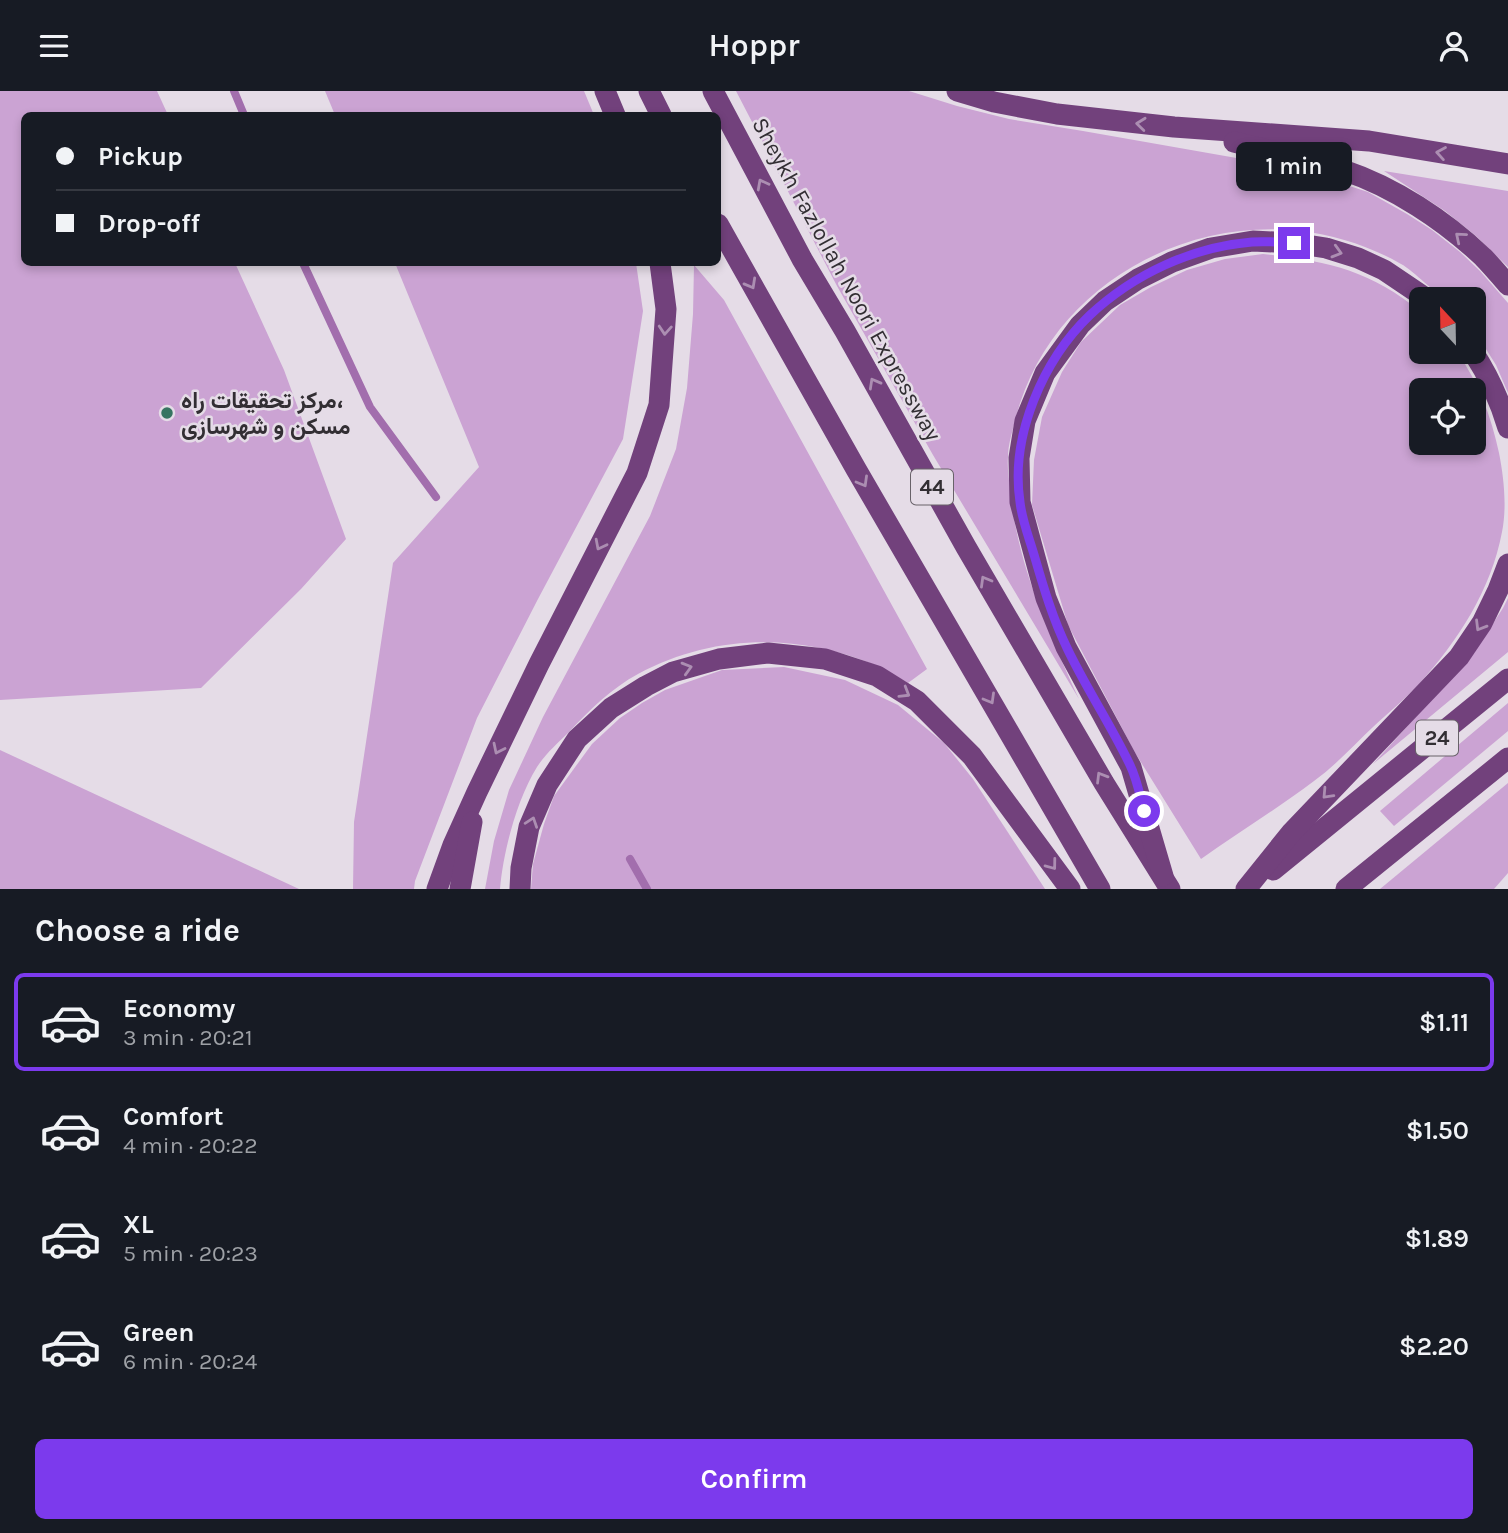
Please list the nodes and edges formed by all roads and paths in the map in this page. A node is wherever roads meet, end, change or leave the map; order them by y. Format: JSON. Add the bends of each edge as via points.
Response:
{"nodes":[{"id":1,"x":605,"y":91,"type":"edge"},
{"id":2,"x":649,"y":91,"type":"edge"},
{"id":3,"x":713,"y":91,"type":"edge"},
{"id":4,"x":957,"y":91,"type":"edge"},
{"id":5,"x":614,"y":112,"type":"edge"},
{"id":6,"x":660,"y":112,"type":"edge"},
{"id":7,"x":1174,"y":127,"type":"junction"},
{"id":8,"x":1508,"y":164,"type":"edge"},
{"id":9,"x":721,"y":229,"type":"edge"},
{"id":10,"x":660,"y":266,"type":"edge"},
{"id":11,"x":1508,"y":285,"type":"edge"},
{"id":12,"x":1409,"y":287,"type":"edge"},
{"id":13,"x":1481,"y":364,"type":"edge"},
{"id":14,"x":1508,"y":428,"type":"edge"},
{"id":15,"x":1508,"y":564,"type":"edge"},
{"id":16,"x":1508,"y":679,"type":"edge"},
{"id":17,"x":1508,"y":758,"type":"edge"},
{"id":18,"x":477,"y":792,"type":"junction"},
{"id":19,"x":1167,"y":883,"type":"edge"},
{"id":20,"x":437,"y":889,"type":"edge"},
{"id":21,"x":460,"y":889,"type":"edge"},
{"id":22,"x":520,"y":889,"type":"edge"},
{"id":23,"x":1070,"y":889,"type":"edge"},
{"id":24,"x":1100,"y":889,"type":"edge"},
{"id":25,"x":1248,"y":889,"type":"edge"},
{"id":26,"x":1346,"y":889,"type":"edge"}],
"edges":[{"from":1,"to":5,"type":"highway"},
{"from":2,"to":6,"type":"highway"},
{"from":19,"to":3,"type":"highway","name":"Sheykh Fazlollah Noori Expressway","number":"44","one_way":true,"via":[[966,547],[802,260]]},
{"from":7,"to":4,"type":"highway","one_way":true,"via":[[1057,114]]},
{"from":8,"to":7,"type":"highway","one_way":true,"via":[[1368,141]]},
{"from":11,"to":7,"type":"highway","one_way":true,"via":[[1450,229],[1381,186],[1345,170]]},
{"from":9,"to":24,"type":"highway","number":"44","one_way":true},
{"from":10,"to":18,"type":"highway","one_way":true,"via":[[666,309],[659,405],[637,473]]},
{"from":19,"to":12,"type":"highway","one_way":true,"via":[[1131,767],[1072,658],[1046,598],[1020,502],[1018,459],[1026,421],[1045,373],[1080,325],[1105,302],[1138,279],[1211,248],[1254,241],[1326,249],[1358,258]]},
{"from":13,"to":14,"type":"highway"},
{"from":15,"to":25,"type":"highway","one_way":true,"via":[[1482,623],[1459,657],[1292,833]]},
{"from":16,"to":25,"type":"highway","number":"24"},
{"from":17,"to":26,"type":"highway","number":"24"},
{"from":18,"to":20,"type":"highway"},
{"from":18,"to":21,"type":"highway"},
{"from":22,"to":23,"type":"highway","one_way":true,"via":[[530,827],[547,785],[577,739],[611,708],[673,672],[719,659],[768,653],[825,659],[877,676],[917,701],[972,756]]}]}
